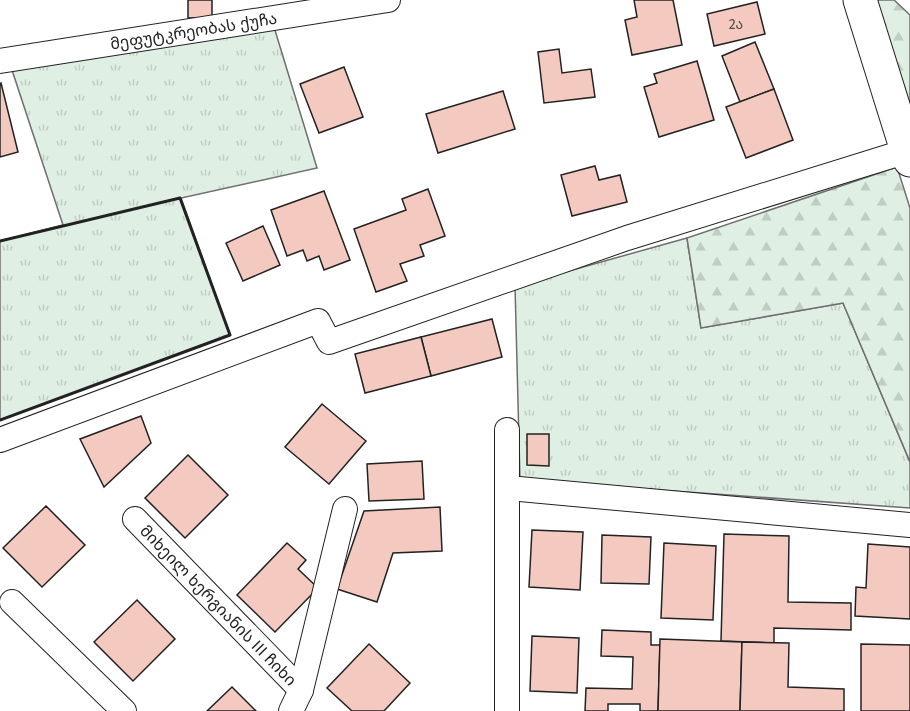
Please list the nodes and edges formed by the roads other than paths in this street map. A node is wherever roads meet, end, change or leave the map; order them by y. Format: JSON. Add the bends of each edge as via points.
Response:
{"nodes":[{"id":1,"x":388,"y":0,"type":"edge"},
{"id":2,"x":860,"y":0,"type":"edge"},
{"id":3,"x":0,"y":61,"type":"edge"},
{"id":4,"x":909,"y":155,"type":"edge"},
{"id":5,"x":507,"y":430,"type":"dead end"},
{"id":6,"x":0,"y":440,"type":"edge"},
{"id":7,"x":508,"y":488,"type":"junction"},
{"id":8,"x":345,"y":509,"type":"dead end"},
{"id":9,"x":135,"y":519,"type":"dead end"},
{"id":10,"x":910,"y":525,"type":"edge"},
{"id":11,"x":12,"y":602,"type":"dead end"},
{"id":12,"x":296,"y":700,"type":"edge"},
{"id":13,"x":124,"y":711,"type":"edge"},
{"id":14,"x":507,"y":711,"type":"edge"}],
"edges":[{"from":1,"to":3,"type":"street","name":"მეფუტკრეობას ქუჩა"},
{"from":2,"to":4,"type":"street"},
{"from":4,"to":6,"type":"street","via":[[627,238],[329,342],[318,321]]},
{"from":5,"to":7,"type":"street"},
{"from":7,"to":10,"type":"street"},
{"from":7,"to":14,"type":"street"},
{"from":8,"to":12,"type":"street"},
{"from":9,"to":12,"type":"street","name":"მიხეილ ხერგიანის III ჩიხი"},
{"from":11,"to":13,"type":"street"}]}
